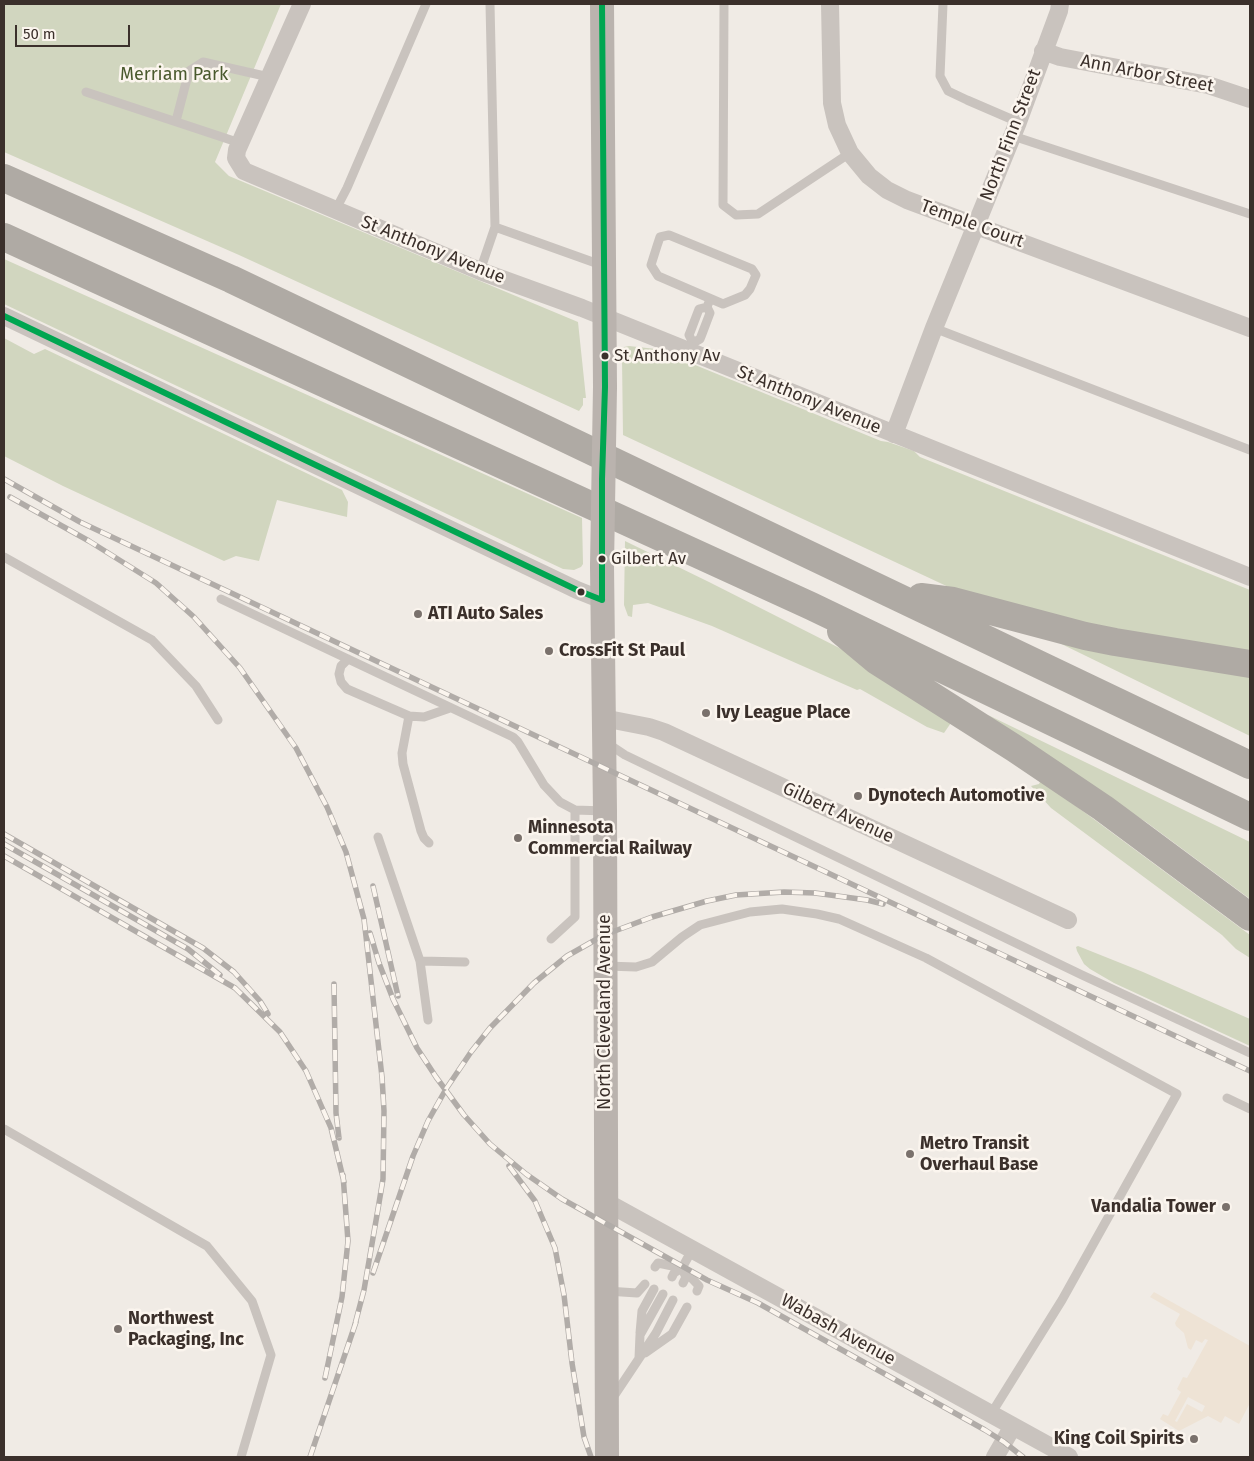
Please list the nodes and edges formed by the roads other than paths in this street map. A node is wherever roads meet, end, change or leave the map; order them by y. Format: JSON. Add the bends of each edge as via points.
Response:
{"nodes":[{"id":1,"x":302,"y":4,"type":"edge"},
{"id":2,"x":426,"y":4,"type":"edge"},
{"id":3,"x":490,"y":4,"type":"edge"},
{"id":4,"x":602,"y":4,"type":"edge"},
{"id":5,"x":724,"y":4,"type":"edge"},
{"id":6,"x":830,"y":4,"type":"edge"},
{"id":7,"x":943,"y":4,"type":"edge"},
{"id":8,"x":1060,"y":4,"type":"edge"},
{"id":9,"x":1043,"y":51,"type":"junction"},
{"id":10,"x":269,"y":77,"type":"junction"},
{"id":11,"x":86,"y":92,"type":"dead end"},
{"id":12,"x":1250,"y":99,"type":"edge"},
{"id":13,"x":176,"y":121,"type":"junction"},
{"id":14,"x":1016,"y":129,"type":"junction"},
{"id":15,"x":238,"y":150,"type":"junction"},
{"id":16,"x":850,"y":152,"type":"junction"},
{"id":17,"x":4,"y":178,"type":"edge"},
{"id":18,"x":335,"y":211,"type":"junction"},
{"id":19,"x":1250,"y":214,"type":"edge"},
{"id":20,"x":976,"y":226,"type":"junction"},
{"id":21,"x":495,"y":227,"type":"junction"},
{"id":22,"x":4,"y":237,"type":"edge"},
{"id":23,"x":604,"y":266,"type":"junction"},
{"id":24,"x":480,"y":270,"type":"junction"},
{"id":25,"x":708,"y":303,"type":"junction"},
{"id":26,"x":4,"y":316,"type":"edge"},
{"id":27,"x":604,"y":317,"type":"junction"},
{"id":28,"x":934,"y":328,"type":"junction"},
{"id":29,"x":1250,"y":328,"type":"edge"},
{"id":30,"x":691,"y":347,"type":"junction"},
{"id":31,"x":894,"y":434,"type":"junction"},
{"id":32,"x":1250,"y":450,"type":"edge"},
{"id":33,"x":4,"y":557,"type":"edge"},
{"id":34,"x":1250,"y":577,"type":"edge"},
{"id":35,"x":891,"y":592,"type":"junction"},
{"id":36,"x":220,"y":599,"type":"dead end"},
{"id":37,"x":602,"y":600,"type":"junction"},
{"id":38,"x":811,"y":606,"type":"junction"},
{"id":39,"x":348,"y":659,"type":"junction"},
{"id":40,"x":1250,"y":664,"type":"edge"},
{"id":41,"x":450,"y":708,"type":"junction"},
{"id":42,"x":409,"y":716,"type":"junction"},
{"id":43,"x":218,"y":720,"type":"dead end"},
{"id":44,"x":603,"y":730,"type":"junction"},
{"id":45,"x":1250,"y":765,"type":"edge"},
{"id":46,"x":575,"y":810,"type":"junction"},
{"id":47,"x":605,"y":811,"type":"junction"},
{"id":48,"x":1250,"y":817,"type":"edge"},
{"id":49,"x":378,"y":837,"type":"dead end"},
{"id":50,"x":429,"y":843,"type":"dead end"},
{"id":51,"x":1250,"y":917,"type":"edge"},
{"id":52,"x":1068,"y":920,"type":"dead end"},
{"id":53,"x":551,"y":939,"type":"dead end"},
{"id":54,"x":420,"y":961,"type":"junction"},
{"id":55,"x":465,"y":962,"type":"dead end"},
{"id":56,"x":604,"y":966,"type":"junction"},
{"id":57,"x":428,"y":1020,"type":"dead end"},
{"id":58,"x":1250,"y":1053,"type":"edge"},
{"id":59,"x":1227,"y":1098,"type":"dead end"},
{"id":60,"x":1250,"y":1109,"type":"edge"},
{"id":61,"x":4,"y":1129,"type":"edge"},
{"id":62,"x":606,"y":1202,"type":"junction"},
{"id":63,"x":692,"y":1250,"type":"junction"},
{"id":64,"x":655,"y":1267,"type":"dead end"},
{"id":65,"x":682,"y":1268,"type":"junction"},
{"id":66,"x":668,"y":1274,"type":"dead end"},
{"id":67,"x":683,"y":1283,"type":"dead end"},
{"id":68,"x":645,"y":1284,"type":"dead end"},
{"id":69,"x":654,"y":1289,"type":"dead end"},
{"id":70,"x":607,"y":1290,"type":"junction"},
{"id":71,"x":696,"y":1291,"type":"dead end"},
{"id":72,"x":637,"y":1293,"type":"junction"},
{"id":73,"x":663,"y":1294,"type":"dead end"},
{"id":74,"x":673,"y":1300,"type":"dead end"},
{"id":75,"x":687,"y":1307,"type":"dead end"},
{"id":76,"x":642,"y":1311,"type":"junction"},
{"id":77,"x":640,"y":1335,"type":"junction"},
{"id":78,"x":639,"y":1358,"type":"junction"},
{"id":79,"x":607,"y":1408,"type":"junction"},
{"id":80,"x":991,"y":1414,"type":"junction"},
{"id":81,"x":1013,"y":1426,"type":"junction"},
{"id":82,"x":241,"y":1457,"type":"edge"},
{"id":83,"x":607,"y":1457,"type":"edge"},
{"id":84,"x":995,"y":1457,"type":"edge"},
{"id":85,"x":1069,"y":1457,"type":"edge"}],
"edges":[{"from":1,"to":10,"type":"street"},
{"from":2,"to":18,"type":"lane"},
{"from":3,"to":21,"type":"lane"},
{"from":4,"to":23,"type":"street","name":"North Cleveland Avenue"},
{"from":5,"to":16,"type":"lane","via":[[723,205],[736,215],[758,214]]},
{"from":6,"to":16,"type":"street","name":"Temple Court","via":[[832,103],[837,125]]},
{"from":7,"to":14,"type":"lane","via":[[940,76],[948,91]]},
{"from":8,"to":9,"type":"street","name":"North Finn Street"},
{"from":9,"to":12,"type":"street","name":"Ann Arbor Street","via":[[1208,85]]},
{"from":9,"to":14,"type":"street","name":"North Finn Street"},
{"from":10,"to":13,"type":"lane","via":[[203,62],[189,71]]},
{"from":10,"to":15,"type":"street"},
{"from":11,"to":13,"type":"lane"},
{"from":13,"to":15,"type":"lane"},
{"from":14,"to":19,"type":"lane"},
{"from":14,"to":20,"type":"street","name":"North Finn Street"},
{"from":15,"to":18,"type":"street","name":"St Anthony Avenue","via":[[244,171]]},
{"from":16,"to":20,"type":"street","name":"Temple Court","via":[[869,176],[887,190]]},
{"from":17,"to":35,"type":"highway","via":[[240,283]]},
{"from":18,"to":24,"type":"street","name":"St Anthony Avenue"},
{"from":20,"to":28,"type":"street","name":"North Finn Street"},
{"from":20,"to":29,"type":"street","name":"Temple Court"},
{"from":21,"to":23,"type":"lane"},
{"from":21,"to":24,"type":"lane"},
{"from":22,"to":38,"type":"highway"},
{"from":23,"to":27,"type":"street","name":"North Cleveland Avenue"},
{"from":24,"to":27,"type":"street","name":"St Anthony Avenue"},
{"from":25,"to":25,"type":"lane","via":[[723,304],[745,295],[756,275],[752,269],[669,236],[660,237],[651,266],[658,276]]},
{"from":25,"to":30,"type":"lane","via":[[710,312],[702,334]]},
{"from":26,"to":37,"type":"street"},
{"from":27,"to":30,"type":"street","name":"St Anthony Avenue"},
{"from":27,"to":37,"type":"street","name":"North Cleveland Avenue","bridge":true},
{"from":28,"to":31,"type":"street","name":"North Finn Street"},
{"from":28,"to":32,"type":"lane"},
{"from":30,"to":31,"type":"street","name":"St Anthony Avenue"},
{"from":31,"to":34,"type":"street","name":"St Anthony Avenue"},
{"from":33,"to":43,"type":"lane","via":[[152,640],[196,686]]},
{"from":35,"to":40,"type":"highway","via":[[953,601],[1085,636]]},
{"from":35,"to":45,"type":"highway"},
{"from":36,"to":39,"type":"lane"},
{"from":37,"to":44,"type":"street","name":"North Cleveland Avenue"},
{"from":38,"to":48,"type":"highway"},
{"from":38,"to":51,"type":"highway","via":[[877,661],[1103,808]]},
{"from":39,"to":41,"type":"lane"},
{"from":39,"to":42,"type":"lane","via":[[339,674],[347,689]]},
{"from":41,"to":42,"type":"lane","via":[[424,717]]},
{"from":41,"to":46,"type":"lane","via":[[512,737],[552,793]]},
{"from":42,"to":50,"type":"lane","via":[[403,764],[421,831]]},
{"from":44,"to":47,"type":"street","name":"North Cleveland Avenue"},
{"from":44,"to":52,"type":"street","name":"Gilbert Avenue","via":[[649,727],[664,732]]},
{"from":44,"to":58,"type":"lane","via":[[634,759]]},
{"from":46,"to":47,"type":"lane"},
{"from":46,"to":53,"type":"lane","via":[[575,918]]},
{"from":47,"to":56,"type":"street","name":"North Cleveland Avenue"},
{"from":49,"to":54,"type":"lane"},
{"from":54,"to":55,"type":"lane"},
{"from":54,"to":57,"type":"lane"},
{"from":56,"to":62,"type":"street","name":"North Cleveland Avenue"},
{"from":56,"to":80,"type":"lane","via":[[636,967],[652,962],[700,925],[750,912],[782,909],[817,914],[839,919],[926,958],[1177,1094],[1062,1300]]},
{"from":59,"to":60,"type":"lane"},
{"from":61,"to":82,"type":"lane","via":[[207,1246],[252,1301],[271,1355]]},
{"from":62,"to":63,"type":"street","name":"Wabash Avenue"},
{"from":62,"to":70,"type":"street","name":"North Cleveland Avenue"},
{"from":63,"to":65,"type":"lane"},
{"from":63,"to":80,"type":"street","name":"Wabash Avenue"},
{"from":64,"to":65,"type":"lane","via":[[658,1263]]},
{"from":65,"to":66,"type":"lane","via":[[666,1268]]},
{"from":65,"to":67,"type":"lane","via":[[686,1277]]},
{"from":65,"to":71,"type":"lane","via":[[699,1286]]},
{"from":68,"to":72,"type":"lane"},
{"from":69,"to":76,"type":"lane"},
{"from":70,"to":72,"type":"lane"},
{"from":70,"to":79,"type":"street","name":"North Cleveland Avenue"},
{"from":72,"to":76,"type":"lane"},
{"from":73,"to":77,"type":"lane"},
{"from":74,"to":78,"type":"lane"},
{"from":75,"to":78,"type":"lane","via":[[672,1334]]},
{"from":76,"to":77,"type":"lane"},
{"from":77,"to":78,"type":"lane"},
{"from":78,"to":79,"type":"lane"},
{"from":79,"to":83,"type":"street","name":"North Cleveland Avenue"},
{"from":80,"to":81,"type":"street","name":"Wabash Avenue"},
{"from":81,"to":84,"type":"street"},
{"from":81,"to":85,"type":"street","name":"Wabash Avenue"}]}
